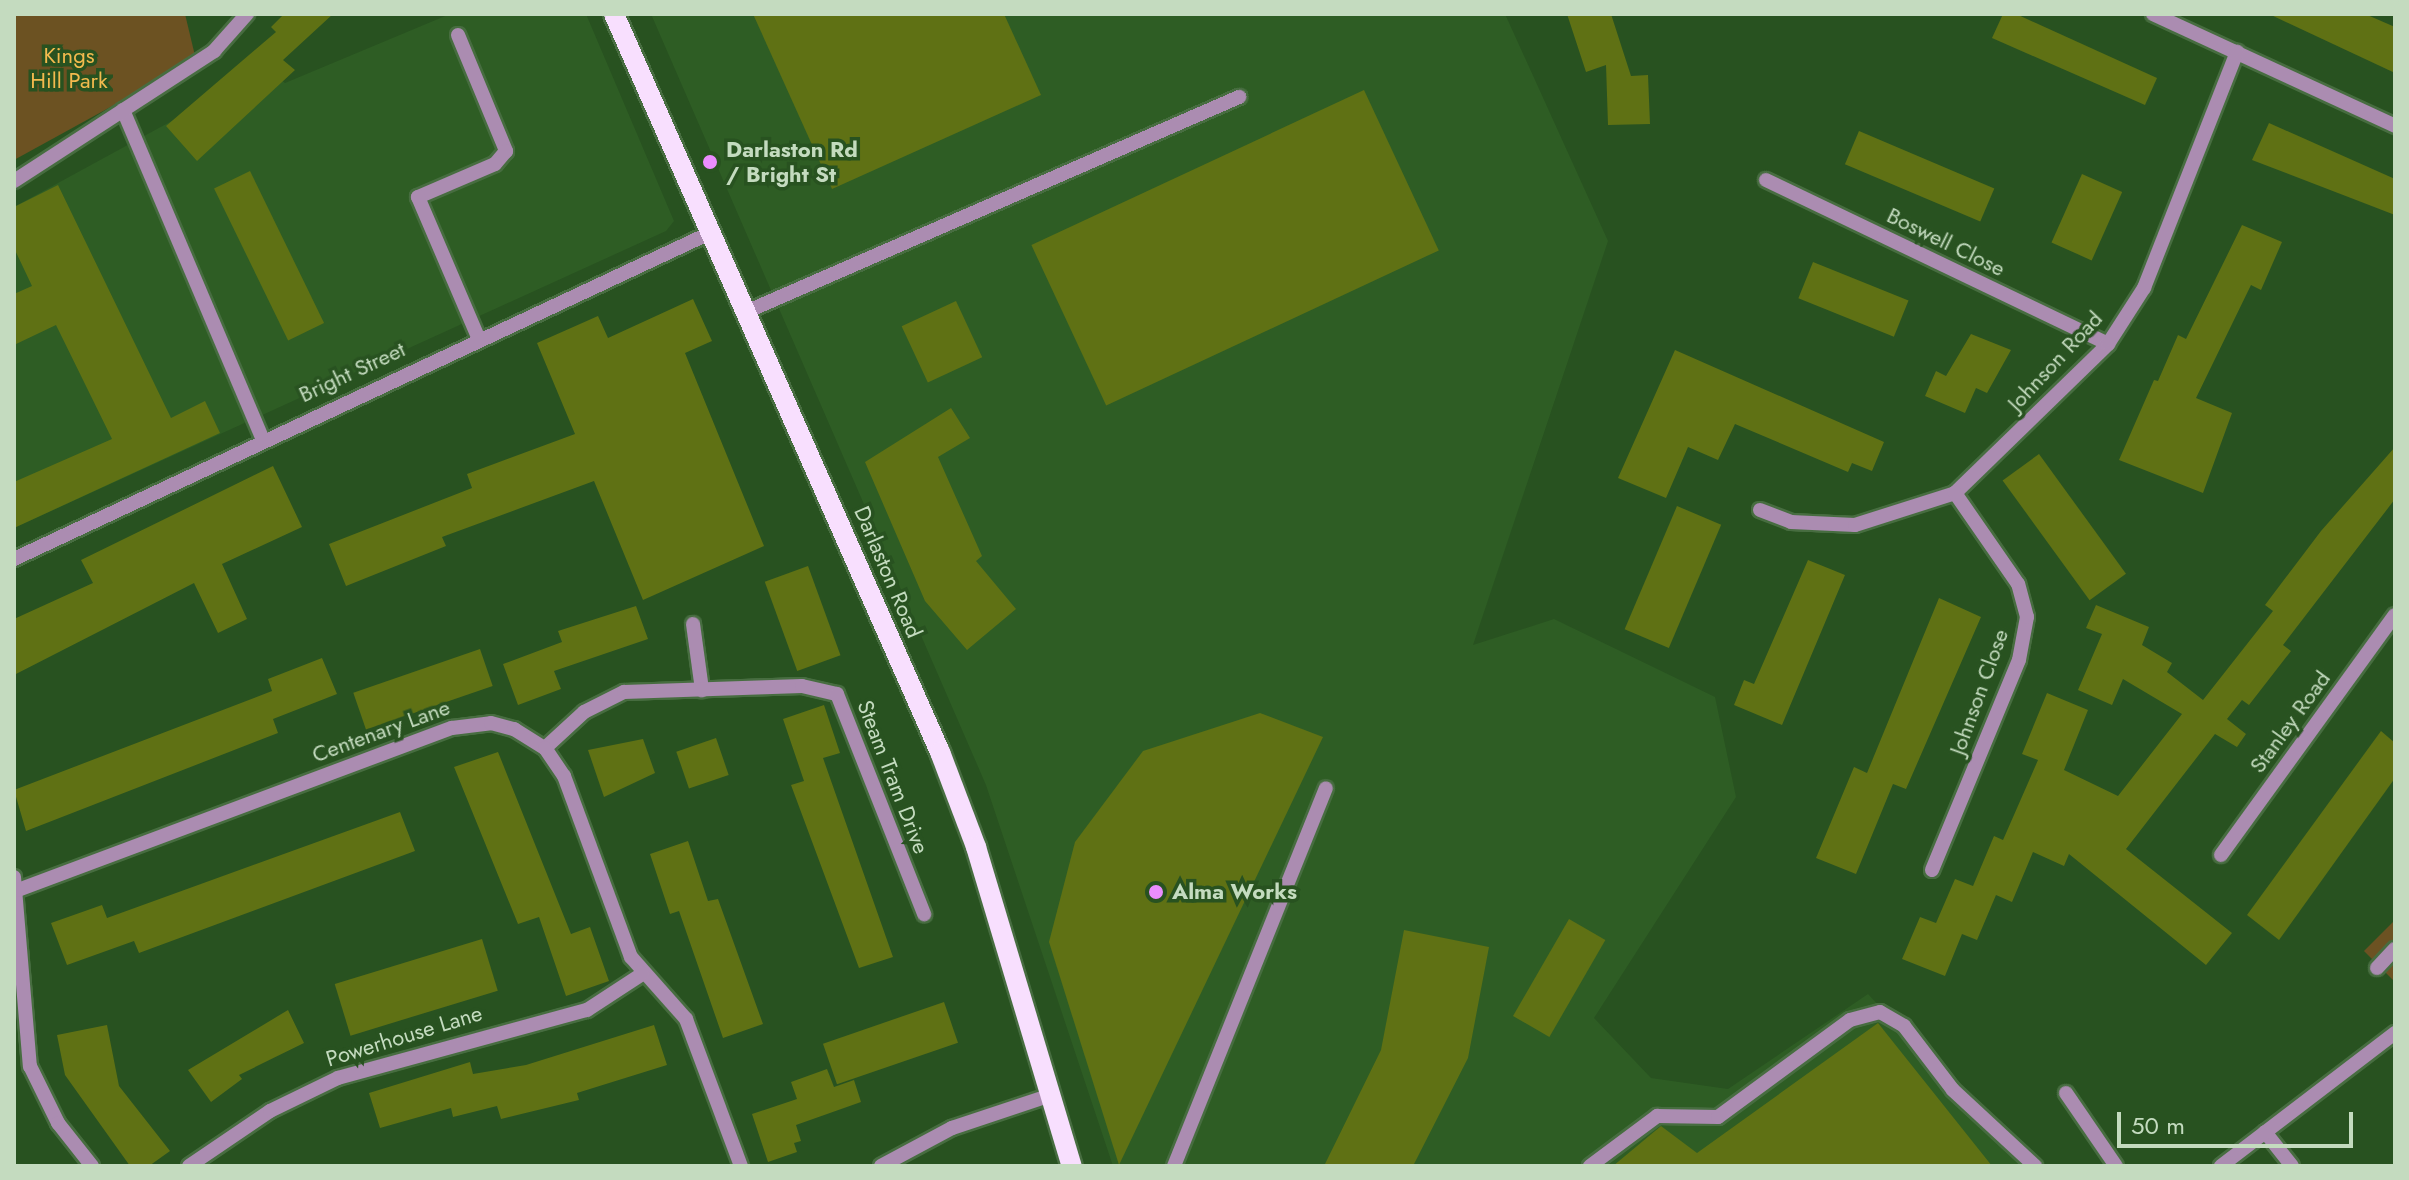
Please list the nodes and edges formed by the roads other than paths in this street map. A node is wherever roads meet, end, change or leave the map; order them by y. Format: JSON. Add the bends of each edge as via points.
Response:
{"nodes":[{"id":1,"x":247,"y":14,"type":"edge"},
{"id":2,"x":614,"y":14,"type":"edge"},
{"id":3,"x":2153,"y":14,"type":"edge"},
{"id":4,"x":458,"y":35,"type":"dead end"},
{"id":5,"x":2237,"y":52,"type":"junction"},
{"id":6,"x":1239,"y":97,"type":"dead end"},
{"id":7,"x":123,"y":110,"type":"junction"},
{"id":8,"x":2395,"y":126,"type":"edge"},
{"id":9,"x":1766,"y":180,"type":"dead end"},
{"id":10,"x":14,"y":181,"type":"edge"},
{"id":11,"x":712,"y":232,"type":"junction"},
{"id":12,"x":748,"y":311,"type":"junction"},
{"id":13,"x":479,"y":339,"type":"junction"},
{"id":14,"x":2108,"y":344,"type":"junction"},
{"id":15,"x":262,"y":438,"type":"junction"},
{"id":16,"x":1955,"y":493,"type":"junction"},
{"id":17,"x":1760,"y":510,"type":"dead end"},
{"id":18,"x":14,"y":559,"type":"edge"},
{"id":19,"x":2395,"y":615,"type":"edge"},
{"id":20,"x":693,"y":624,"type":"dead end"},
{"id":21,"x":702,"y":690,"type":"junction"},
{"id":22,"x":545,"y":748,"type":"junction"},
{"id":23,"x":1326,"y":788,"type":"dead end"},
{"id":24,"x":2221,"y":855,"type":"dead end"},
{"id":25,"x":1932,"y":870,"type":"dead end"},
{"id":26,"x":16,"y":883,"type":"edge"},
{"id":27,"x":924,"y":914,"type":"dead end"},
{"id":28,"x":2395,"y":949,"type":"edge"},
{"id":29,"x":2377,"y":968,"type":"dead end"},
{"id":30,"x":642,"y":974,"type":"junction"},
{"id":31,"x":2395,"y":1033,"type":"edge"},
{"id":32,"x":2066,"y":1093,"type":"dead end"},
{"id":33,"x":1051,"y":1095,"type":"junction"},
{"id":34,"x":2265,"y":1132,"type":"junction"},
{"id":35,"x":92,"y":1166,"type":"edge"},
{"id":36,"x":189,"y":1166,"type":"edge"},
{"id":37,"x":741,"y":1166,"type":"edge"},
{"id":38,"x":881,"y":1166,"type":"edge"},
{"id":39,"x":1072,"y":1166,"type":"edge"},
{"id":40,"x":1174,"y":1166,"type":"edge"},
{"id":41,"x":1590,"y":1166,"type":"edge"},
{"id":42,"x":2035,"y":1166,"type":"edge"},
{"id":43,"x":2116,"y":1166,"type":"edge"},
{"id":44,"x":2221,"y":1166,"type":"edge"},
{"id":45,"x":2292,"y":1166,"type":"edge"}],
"edges":[{"from":1,"to":7,"type":"street","via":[[214,51]]},
{"from":2,"to":11,"type":"main road","name":"Darlaston Road"},
{"from":3,"to":5,"type":"street"},
{"from":4,"to":13,"type":"street","via":[[506,151],[495,164],[418,197]]},
{"from":5,"to":8,"type":"street"},
{"from":5,"to":14,"type":"street","name":"Johnson Road","via":[[2144,288]]},
{"from":6,"to":12,"type":"street"},
{"from":7,"to":10,"type":"street"},
{"from":7,"to":15,"type":"street"},
{"from":9,"to":14,"type":"street","name":"Boswell Close"},
{"from":11,"to":12,"type":"main road","name":"Darlaston Road"},
{"from":11,"to":13,"type":"street","name":"Bright Street"},
{"from":12,"to":33,"type":"main road","name":"Darlaston Road","via":[[940,752]]},
{"from":13,"to":15,"type":"street","name":"Bright Street"},
{"from":14,"to":16,"type":"street","name":"Johnson Road"},
{"from":15,"to":18,"type":"street","name":"Bright Street"},
{"from":16,"to":17,"type":"street","name":"Johnson Road","via":[[1855,525],[1791,522]]},
{"from":16,"to":25,"type":"street","name":"Johnson Close","via":[[2018,584],[2027,617],[2019,660]]},
{"from":19,"to":24,"type":"street","name":"Stanley Road"},
{"from":20,"to":21,"type":"street"},
{"from":21,"to":22,"type":"street","name":"Steam Tram Drive","via":[[624,692],[584,712]]},
{"from":21,"to":27,"type":"street","name":"Steam Tram Drive","via":[[802,686],[837,694]]},
{"from":22,"to":26,"type":"street","name":"Centenary Lane","via":[[514,729],[461,725]]},
{"from":22,"to":30,"type":"street","name":"Centenary Lane","via":[[564,776]]},
{"from":23,"to":40,"type":"street"},
{"from":26,"to":35,"type":"street","name":"Centenary Lane","via":[[30,1066],[58,1123]]},
{"from":28,"to":29,"type":"street"},
{"from":30,"to":36,"type":"street","name":"Powerhouse Lane","via":[[587,1010],[338,1078],[270,1111]]},
{"from":30,"to":37,"type":"street","name":"Centenary Lane","via":[[686,1019]]},
{"from":31,"to":34,"type":"street"},
{"from":32,"to":43,"type":"street"},
{"from":33,"to":38,"type":"street","via":[[952,1128]]},
{"from":33,"to":39,"type":"main road","name":"Darlaston Road"},
{"from":34,"to":44,"type":"street"},
{"from":34,"to":45,"type":"street"},
{"from":41,"to":42,"type":"street","via":[[1657,1116],[1718,1117],[1850,1020],[1880,1012],[1904,1026],[1953,1090]]}]}
